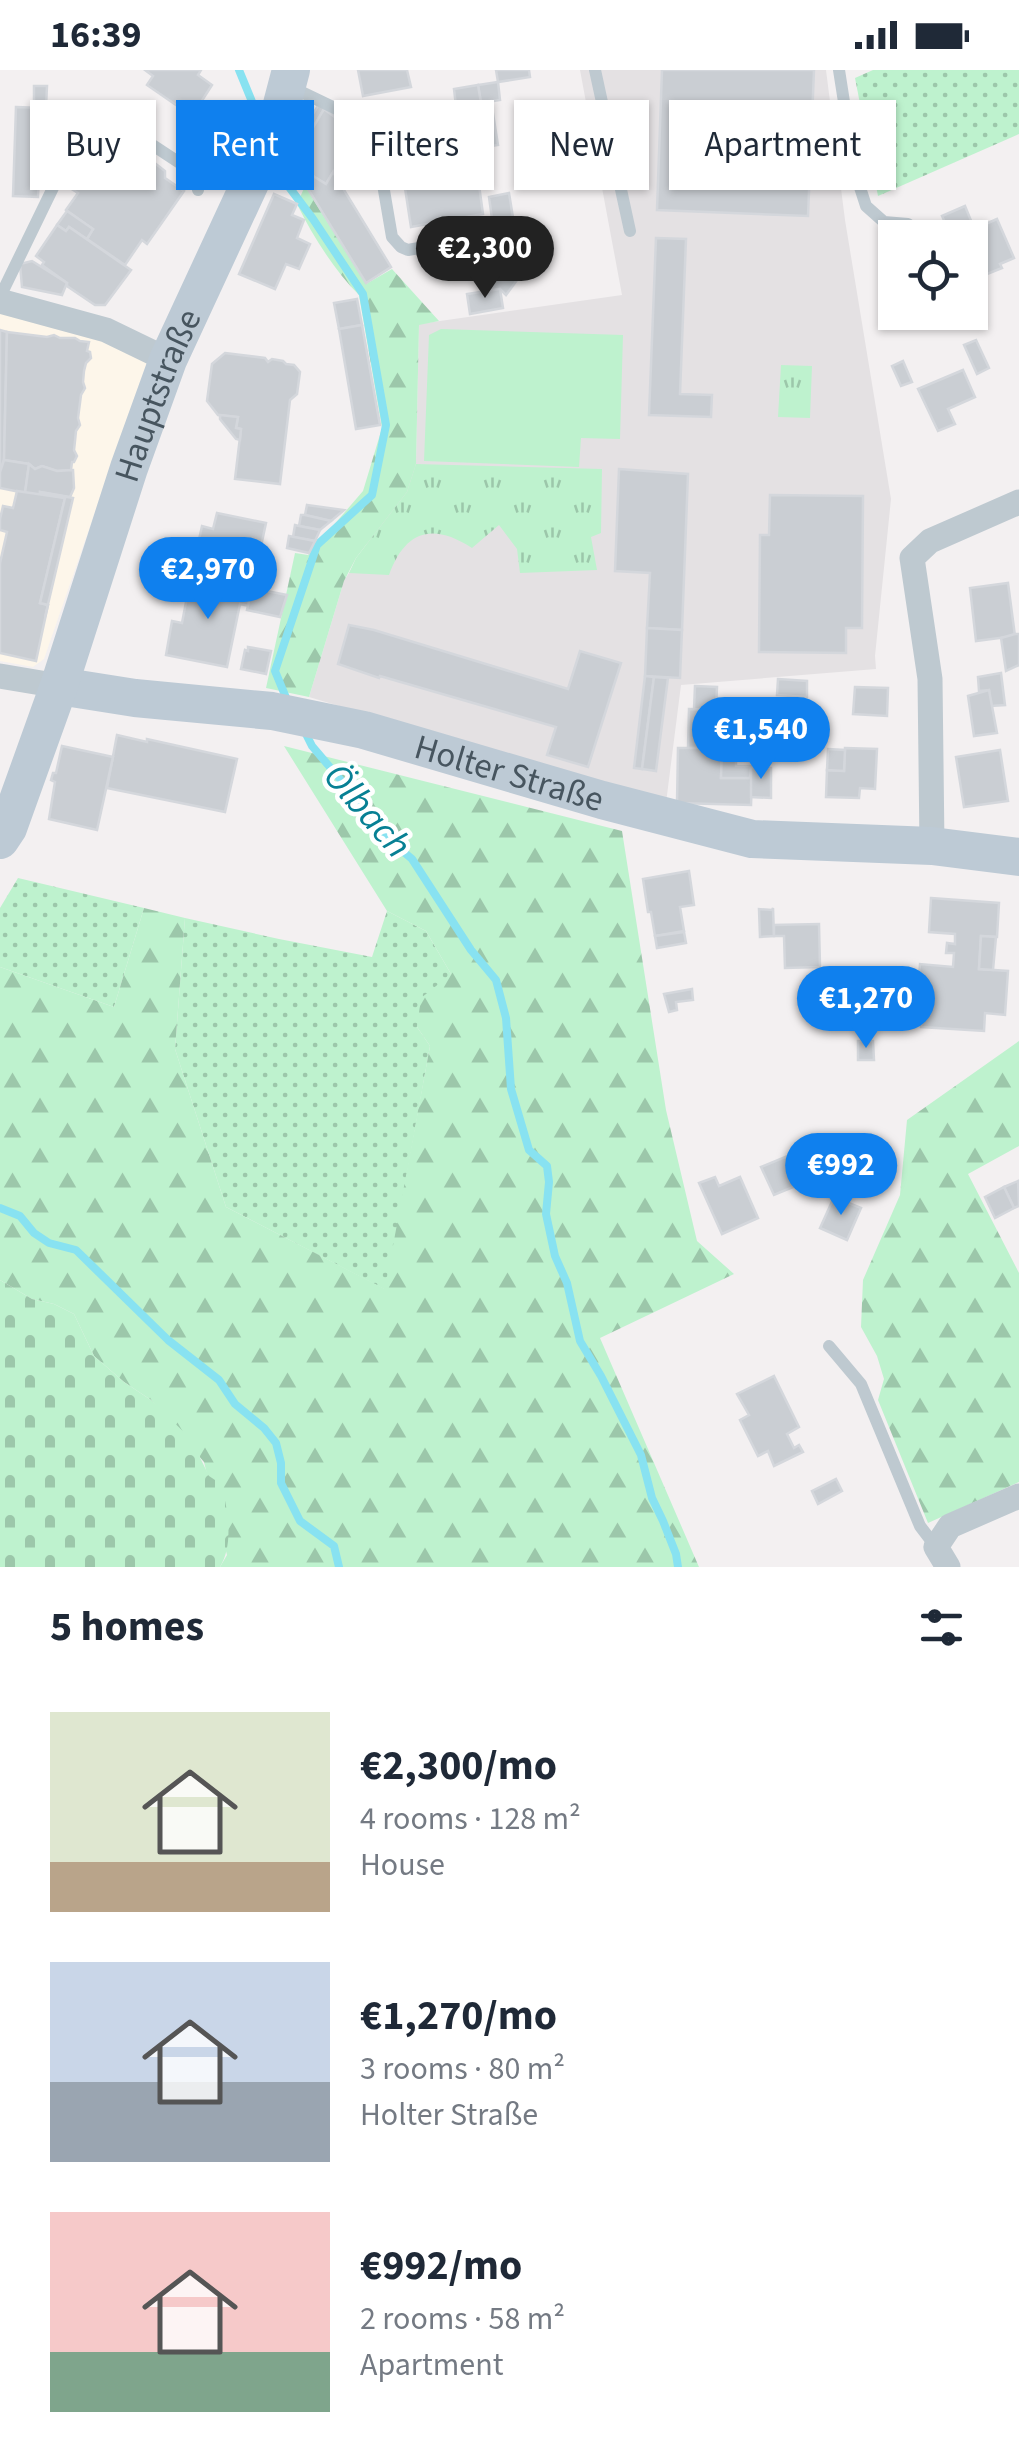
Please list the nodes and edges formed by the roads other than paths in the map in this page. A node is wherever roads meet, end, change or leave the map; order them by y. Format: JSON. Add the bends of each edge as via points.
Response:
{"nodes":[{"id":1,"x":595,"y":70,"type":"edge"},
{"id":2,"x":839,"y":70,"type":"edge"},
{"id":3,"x":289,"y":78,"type":"edge"},
{"id":4,"x":176,"y":162,"type":"edge"},
{"id":5,"x":882,"y":220,"type":"edge"},
{"id":6,"x":630,"y":231,"type":"dead end"},
{"id":7,"x":462,"y":240,"type":"dead end"},
{"id":8,"x":0,"y":299,"type":"edge"},
{"id":9,"x":168,"y":360,"type":"junction"},
{"id":10,"x":1019,"y":502,"type":"edge"},
{"id":11,"x":0,"y":676,"type":"edge"},
{"id":12,"x":58,"y":686,"type":"junction"},
{"id":13,"x":0,"y":840,"type":"edge"},
{"id":14,"x":932,"y":846,"type":"junction"},
{"id":15,"x":1019,"y":856,"type":"edge"},
{"id":16,"x":829,"y":1346,"type":"dead end"},
{"id":17,"x":1019,"y":1496,"type":"edge"},
{"id":18,"x":942,"y":1557,"type":"edge"}],
"edges":[{"from":1,"to":6,"type":"lane"},
{"from":2,"to":5,"type":"lane","via":[[855,172],[866,206]]},
{"from":3,"to":7,"type":"lane","via":[[374,132],[392,237],[400,246]]},
{"from":3,"to":9,"type":"street","name":"Hauptstraße","via":[[269,143]]},
{"from":4,"to":8,"type":"lane","via":[[122,126],[84,124]]},
{"from":8,"to":9,"type":"street","via":[[106,330]]},
{"from":9,"to":12,"type":"street","name":"Hauptstraße"},
{"from":10,"to":14,"type":"street","via":[[930,540],[912,558],[930,679]]},
{"from":11,"to":12,"type":"street"},
{"from":12,"to":13,"type":"street","name":"Hauptstraße"},
{"from":12,"to":14,"type":"street","name":"Holter Straße","via":[[364,730],[752,839]]},
{"from":14,"to":15,"type":"street","name":"Holter Straße"},
{"from":16,"to":18,"type":"lane","via":[[861,1384],[920,1526]]},
{"from":17,"to":18,"type":"street","via":[[950,1526]]}]}
